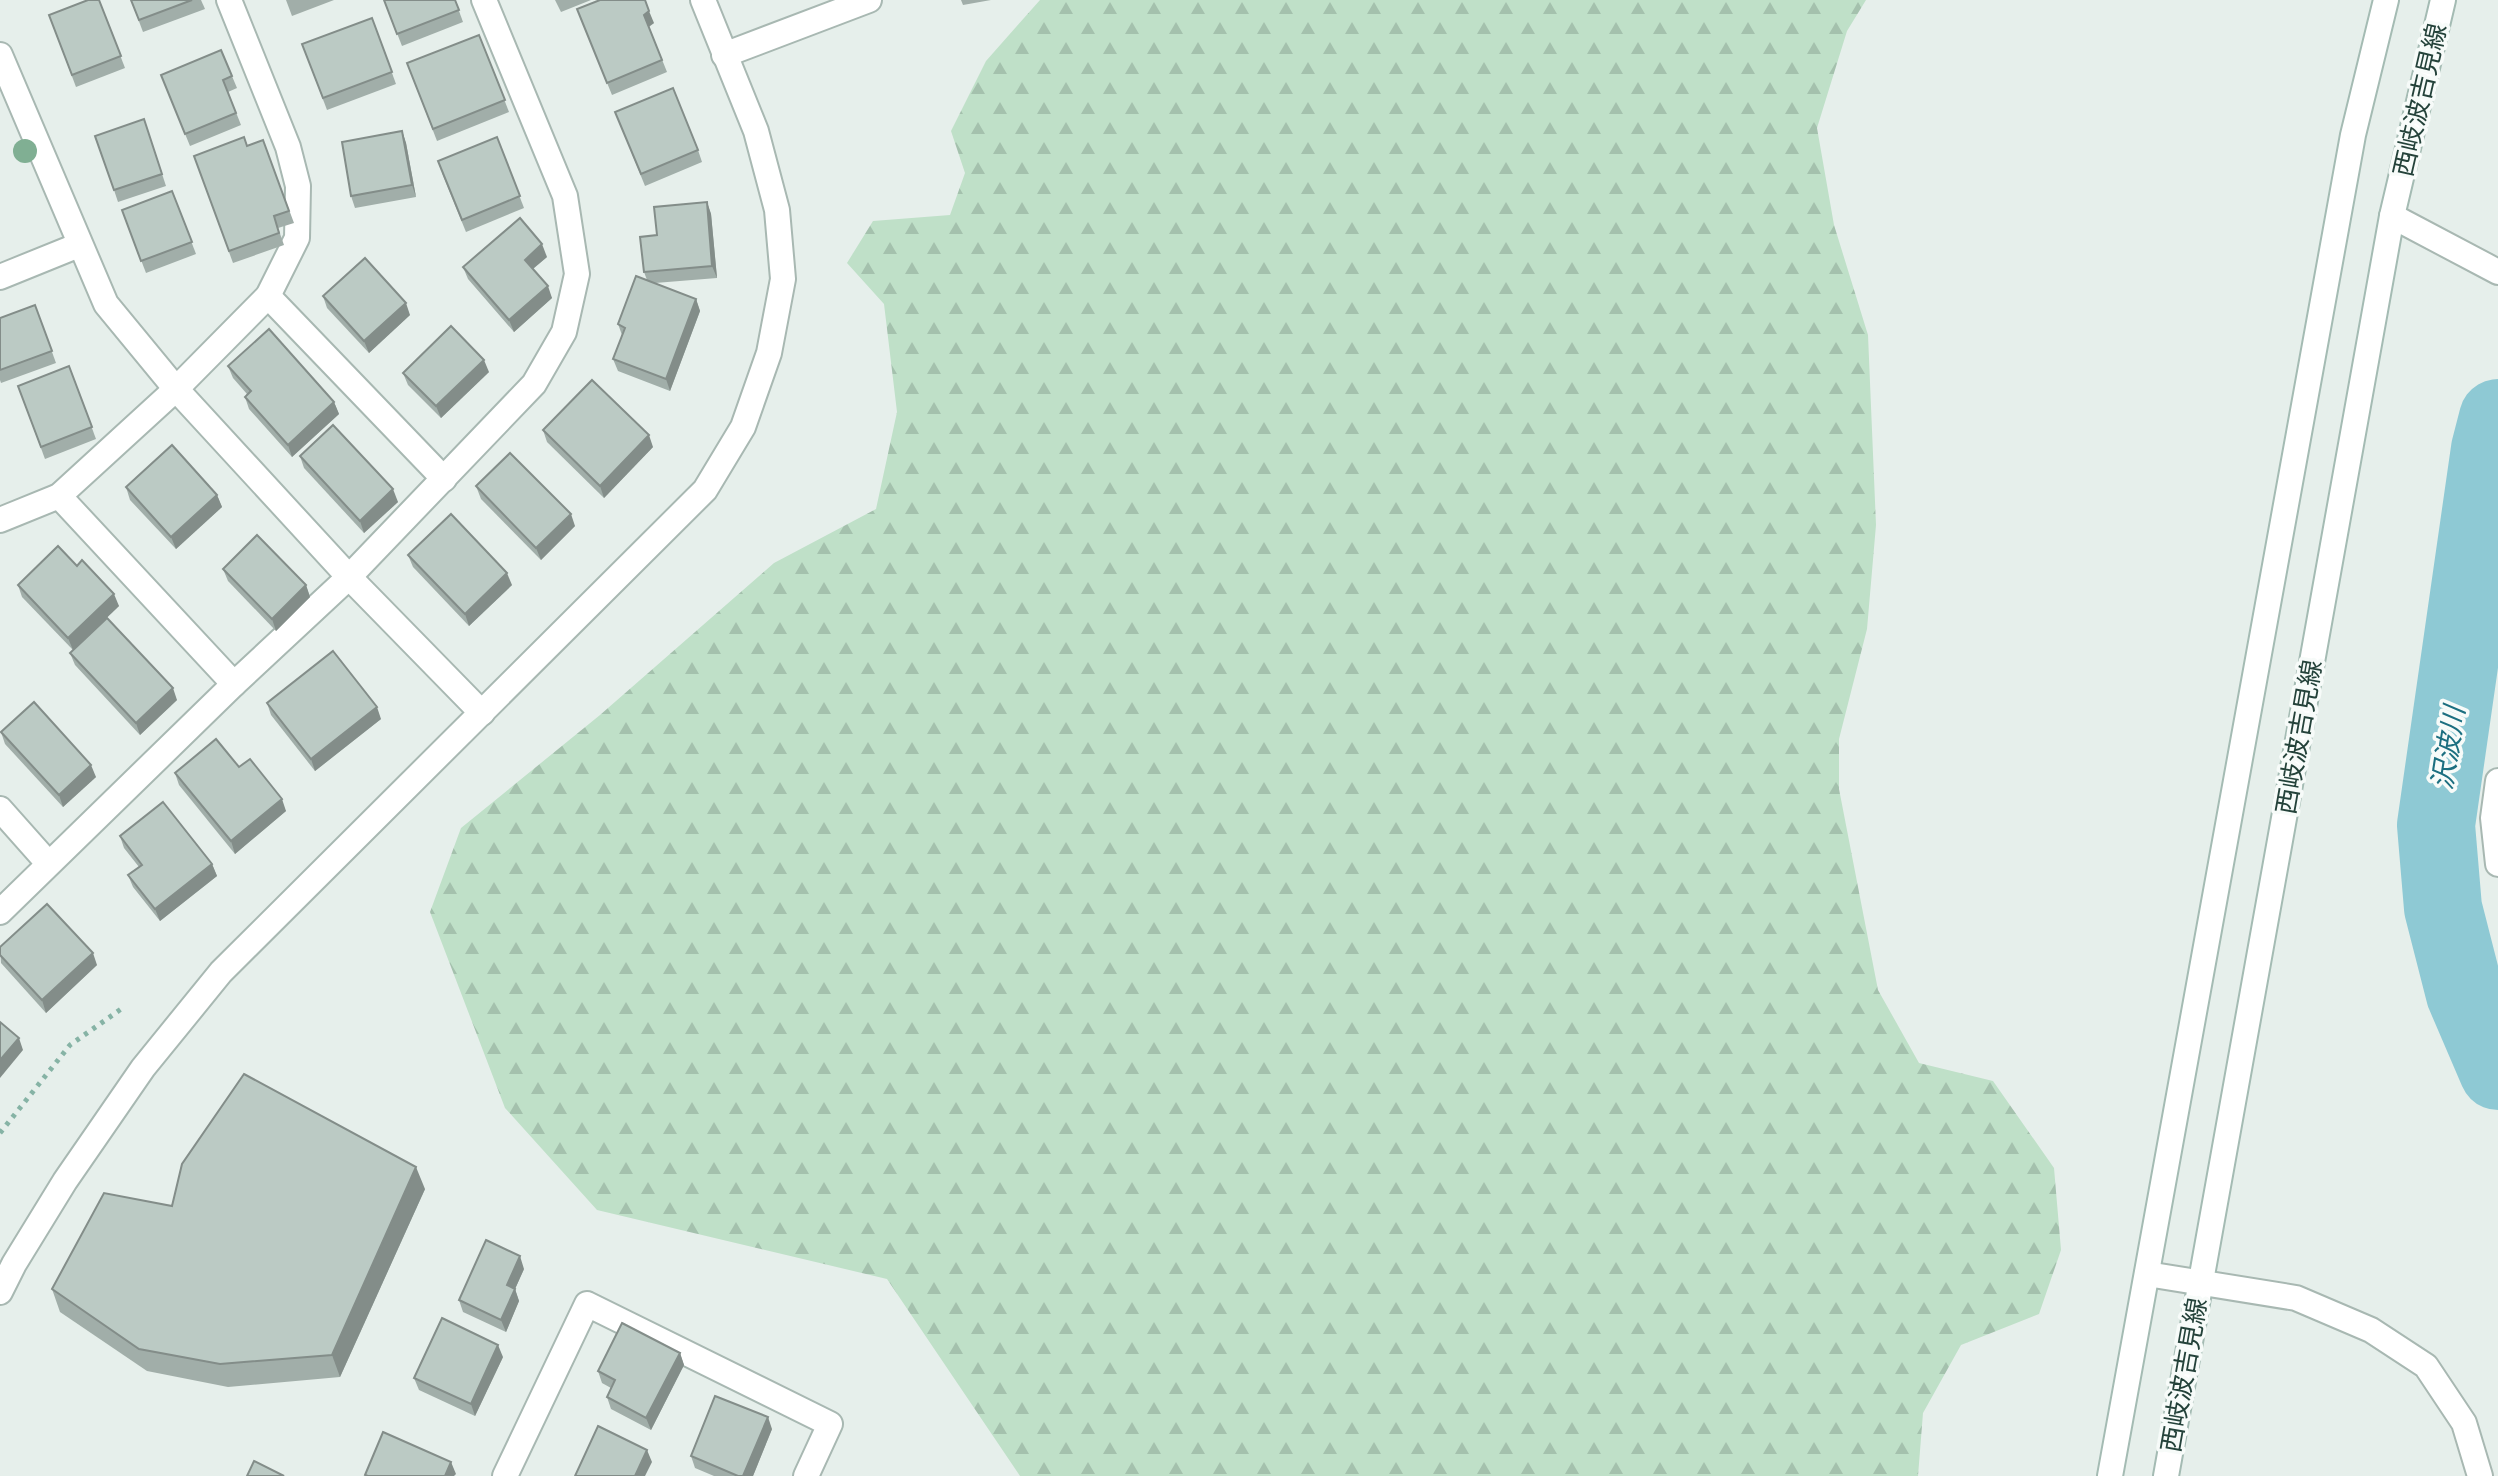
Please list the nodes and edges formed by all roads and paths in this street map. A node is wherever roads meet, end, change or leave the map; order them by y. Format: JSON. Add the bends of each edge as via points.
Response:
{"nodes":[{"id":1,"x":229,"y":0,"type":"edge"},
{"id":2,"x":484,"y":0,"type":"edge"},
{"id":3,"x":703,"y":0,"type":"edge"},
{"id":4,"x":869,"y":0,"type":"edge"},
{"id":5,"x":2386,"y":0,"type":"edge"},
{"id":6,"x":2443,"y":0,"type":"edge"},
{"id":7,"x":0,"y":55,"type":"edge"},
{"id":8,"x":724,"y":55,"type":"junction"},
{"id":9,"x":2392,"y":216,"type":"junction"},
{"id":10,"x":79,"y":245,"type":"junction"},
{"id":11,"x":2497,"y":272,"type":"edge"},
{"id":12,"x":0,"y":277,"type":"edge"},
{"id":13,"x":268,"y":296,"type":"junction"},
{"id":14,"x":176,"y":389,"type":"junction"},
{"id":15,"x":444,"y":479,"type":"junction"},
{"id":16,"x":59,"y":496,"type":"junction"},
{"id":17,"x":0,"y":520,"type":"edge"},
{"id":18,"x":349,"y":577,"type":"junction"},
{"id":19,"x":234,"y":684,"type":"junction"},
{"id":20,"x":482,"y":713,"type":"junction"},
{"id":21,"x":2498,"y":781,"type":"edge"},
{"id":22,"x":0,"y":809,"type":"edge"},
{"id":23,"x":48,"y":863,"type":"junction"},
{"id":24,"x":2498,"y":864,"type":"edge"},
{"id":25,"x":0,"y":912,"type":"edge"},
{"id":26,"x":124,"y":1007,"type":"dead end"},
{"id":27,"x":0,"y":1133,"type":"edge"},
{"id":28,"x":2147,"y":1274,"type":"junction"},
{"id":29,"x":2201,"y":1282,"type":"junction"},
{"id":30,"x":0,"y":1292,"type":"edge"},
{"id":31,"x":505,"y":1476,"type":"edge"},
{"id":32,"x":806,"y":1476,"type":"edge"},
{"id":33,"x":2110,"y":1476,"type":"edge"},
{"id":34,"x":2166,"y":1476,"type":"edge"},
{"id":35,"x":2480,"y":1476,"type":"edge"}],
"edges":[{"from":1,"to":13,"type":"street","via":[[288,147],[298,186],[297,238]]},
{"from":2,"to":15,"type":"street","via":[[565,196],[577,274],[564,332],[534,384]]},
{"from":3,"to":8,"type":"street"},
{"from":4,"to":8,"type":"street"},
{"from":5,"to":28,"type":"street","name":"西岐波吉見線","via":[[2353,135]]},
{"from":6,"to":9,"type":"street","name":"西岐波吉見線"},
{"from":7,"to":10,"type":"street"},
{"from":8,"to":20,"type":"street","via":[[756,131],[777,210],[783,279],[769,353],[743,427],[705,490]]},
{"from":9,"to":11,"type":"street"},
{"from":9,"to":29,"type":"street","name":"西岐波吉見線"},
{"from":10,"to":12,"type":"street"},
{"from":10,"to":14,"type":"street","via":[[106,304]]},
{"from":13,"to":14,"type":"street"},
{"from":13,"to":15,"type":"street"},
{"from":14,"to":16,"type":"street"},
{"from":14,"to":18,"type":"street"},
{"from":15,"to":18,"type":"street"},
{"from":16,"to":17,"type":"street"},
{"from":16,"to":19,"type":"street"},
{"from":18,"to":19,"type":"street"},
{"from":18,"to":20,"type":"street"},
{"from":19,"to":23,"type":"street"},
{"from":20,"to":30,"type":"street","via":[[211,984],[143,1068],[74,1168]]},
{"from":21,"to":24,"type":"street","via":[[2493,818]]},
{"from":22,"to":23,"type":"street"},
{"from":23,"to":25,"type":"street"},
{"from":26,"to":27,"type":"path","via":[[70,1045]]},
{"from":28,"to":29,"type":"street"},
{"from":28,"to":33,"type":"street","name":"西岐波吉見線"},
{"from":29,"to":34,"type":"street","name":"西岐波吉見線"},
{"from":29,"to":35,"type":"street","via":[[2296,1298],[2371,1330],[2426,1366],[2464,1423]]},
{"from":31,"to":32,"type":"street","via":[[587,1304],[830,1424]]}]}
